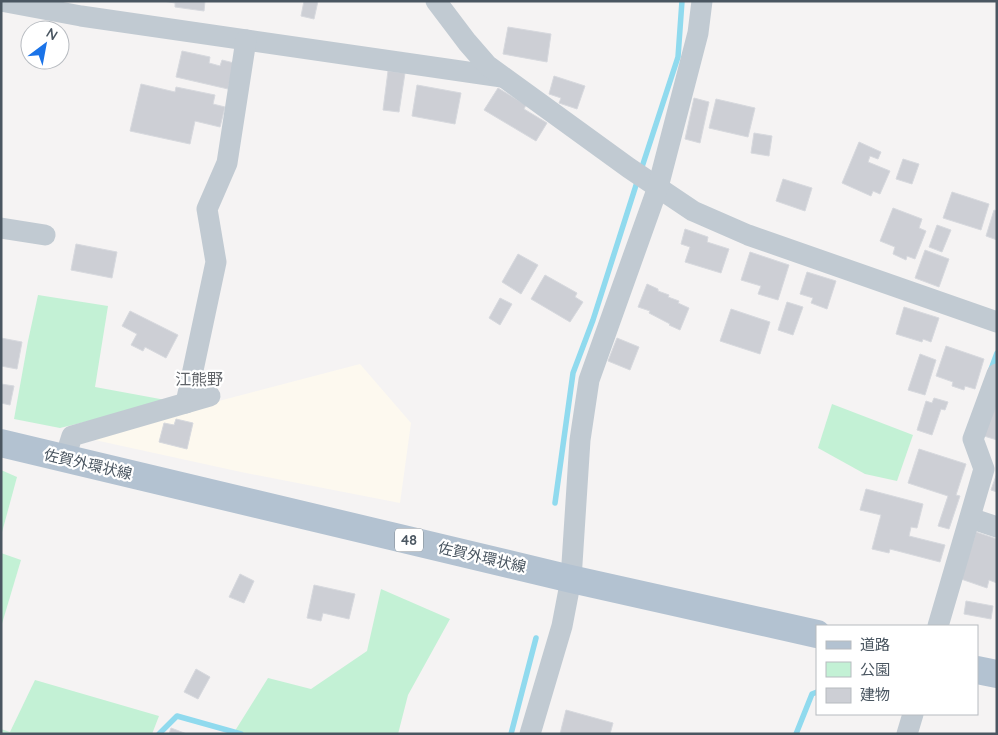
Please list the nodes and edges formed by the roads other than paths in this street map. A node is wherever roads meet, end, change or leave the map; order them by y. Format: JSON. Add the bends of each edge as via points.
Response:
{"nodes":[{"id":1,"x":1,"y":1,"type":"edge"},
{"id":2,"x":436,"y":1,"type":"edge"},
{"id":3,"x":702,"y":1,"type":"edge"},
{"id":4,"x":82,"y":9,"type":"edge"},
{"id":5,"x":246,"y":40,"type":"junction"},
{"id":6,"x":502,"y":77,"type":"junction"},
{"id":7,"x":653,"y":184,"type":"junction"},
{"id":8,"x":1,"y":228,"type":"edge"},
{"id":9,"x":44,"y":235,"type":"dead end"},
{"id":10,"x":997,"y":322,"type":"edge"},
{"id":11,"x":997,"y":374,"type":"edge"},
{"id":12,"x":210,"y":396,"type":"dead end"},
{"id":13,"x":186,"y":403,"type":"junction"},
{"id":14,"x":1,"y":444,"type":"edge"},
{"id":15,"x":65,"y":458,"type":"junction"},
{"id":16,"x":970,"y":518,"type":"junction"},
{"id":17,"x":997,"y":527,"type":"edge"},
{"id":18,"x":571,"y":578,"type":"junction"},
{"id":19,"x":938,"y":625,"type":"edge"},
{"id":20,"x":816,"y":634,"type":"edge"},
{"id":21,"x":978,"y":670,"type":"edge"},
{"id":22,"x":997,"y":674,"type":"edge"},
{"id":23,"x":913,"y":715,"type":"edge"},
{"id":24,"x":530,"y":734,"type":"edge"},
{"id":25,"x":907,"y":734,"type":"edge"}],
"edges":[{"from":1,"to":4,"type":"street"},
{"from":2,"to":6,"type":"street","via":[[477,53]]},
{"from":3,"to":7,"type":"street","via":[[698,33]]},
{"from":4,"to":5,"type":"street"},
{"from":5,"to":6,"type":"street"},
{"from":5,"to":13,"type":"street","via":[[227,163],[207,209],[216,262]]},
{"from":6,"to":7,"type":"street"},
{"from":7,"to":10,"type":"street","via":[[693,211],[748,235]]},
{"from":7,"to":18,"type":"street","via":[[590,380],[580,440]]},
{"from":8,"to":9,"type":"street"},
{"from":11,"to":16,"type":"street","via":[[973,439],[984,469]]},
{"from":12,"to":13,"type":"street"},
{"from":13,"to":15,"type":"street","via":[[72,436]]},
{"from":14,"to":15,"type":"main road","name":"佐賀外環状線","number":"48"},
{"from":15,"to":18,"type":"main road","name":"佐賀外環状線","number":"48"},
{"from":16,"to":17,"type":"street"},
{"from":16,"to":19,"type":"street"},
{"from":18,"to":20,"type":"main road","name":"佐賀外環状線","number":"48"},
{"from":18,"to":24,"type":"street","via":[[562,626]]},
{"from":21,"to":22,"type":"main road"},
{"from":23,"to":25,"type":"street"}]}
